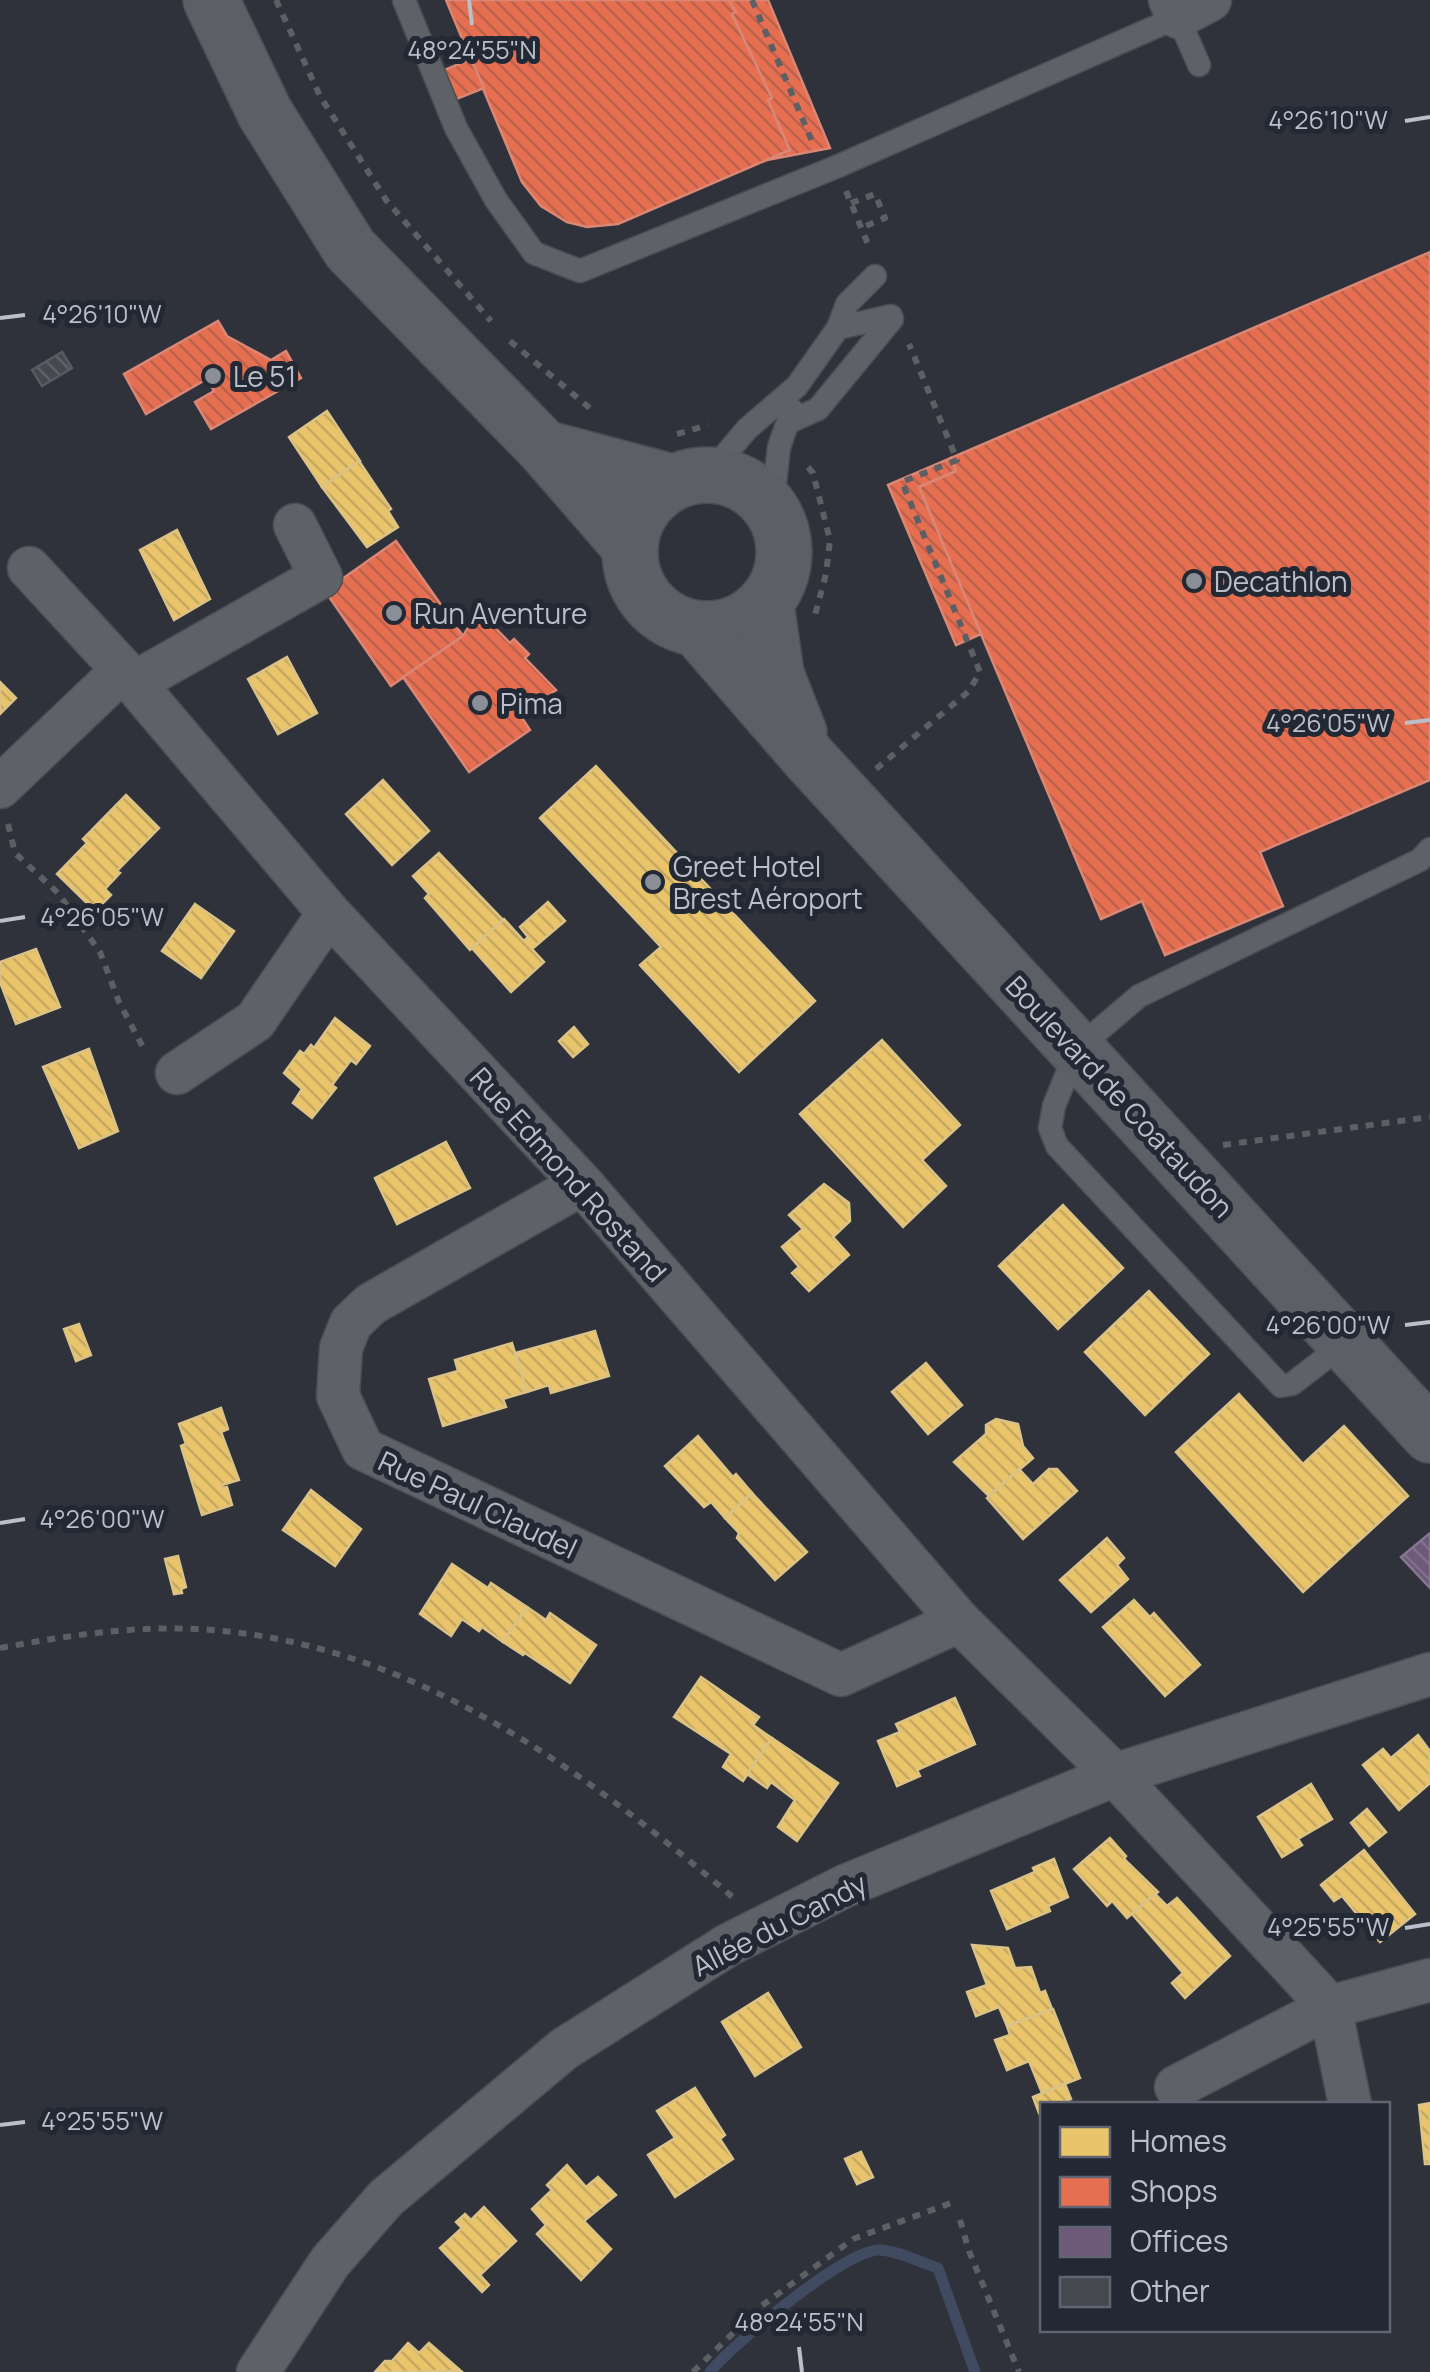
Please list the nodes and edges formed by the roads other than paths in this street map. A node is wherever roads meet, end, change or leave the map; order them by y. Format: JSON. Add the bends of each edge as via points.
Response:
{"nodes":[{"id":1,"x":212,"y":0,"type":"edge"},
{"id":2,"x":404,"y":0,"type":"edge"},
{"id":3,"x":1186,"y":5,"type":"edge"},
{"id":4,"x":1198,"y":65,"type":"dead end"},
{"id":5,"x":874,"y":267,"type":"road end"},
{"id":6,"x":838,"y":328,"type":"junction"},
{"id":7,"x":797,"y":386,"type":"junction"},
{"id":8,"x":789,"y":422,"type":"junction"},
{"id":9,"x":544,"y":448,"type":"junction"},
{"id":10,"x":681,"y":464,"type":"junction"},
{"id":11,"x":772,"y":508,"type":"junction"},
{"id":12,"x":295,"y":525,"type":"dead end"},
{"id":13,"x":629,"y":546,"type":"junction"},
{"id":14,"x":29,"y":568,"type":"dead end"},
{"id":15,"x":789,"y":616,"type":"junction"},
{"id":16,"x":698,"y":630,"type":"junction"},
{"id":17,"x":128,"y":677,"type":"junction"},
{"id":18,"x":810,"y":759,"type":"junction"},
{"id":19,"x":2,"y":798,"type":"edge"},
{"id":20,"x":1430,"y":849,"type":"edge"},
{"id":21,"x":329,"y":913,"type":"junction"},
{"id":22,"x":1077,"y":1048,"type":"junction"},
{"id":23,"x":177,"y":1073,"type":"road end"},
{"id":24,"x":582,"y":1184,"type":"junction"},
{"id":25,"x":1345,"y":1343,"type":"junction"},
{"id":26,"x":1430,"y":1435,"type":"edge"},
{"id":27,"x":959,"y":1620,"type":"junction"},
{"id":28,"x":1430,"y":1674,"type":"edge"},
{"id":29,"x":1115,"y":1775,"type":"junction"},
{"id":30,"x":1430,"y":1980,"type":"edge"},
{"id":31,"x":1330,"y":2008,"type":"junction"},
{"id":32,"x":1176,"y":2087,"type":"dead end"},
{"id":33,"x":1350,"y":2102,"type":"edge"},
{"id":34,"x":258,"y":2372,"type":"edge"}],
"edges":[{"from":1,"to":9,"type":"main road","via":[[265,113],[350,249]]},
{"from":2,"to":3,"type":"lane","via":[[456,128],[496,200],[534,253],[580,270],[836,166]]},
{"from":3,"to":4,"type":"lane"},
{"from":5,"to":6,"type":"lane"},
{"from":6,"to":7,"type":"lane"},
{"from":6,"to":8,"type":"lane","via":[[896,323],[818,409]]},
{"from":7,"to":8,"type":"lane"},
{"from":7,"to":10,"type":"lane","via":[[747,429]]},
{"from":8,"to":11,"type":"lane"},
{"from":9,"to":10,"type":"main road"},
{"from":9,"to":13,"type":"main road"},
{"from":10,"to":11,"type":"main road","via":[[745,483]]},
{"from":10,"to":13,"type":"main road","via":[[642,508]]},
{"from":11,"to":15,"type":"main road","via":[[785,540]]},
{"from":12,"to":17,"type":"street","via":[[321,577]]},
{"from":13,"to":16,"type":"main road","via":[[632,576],[647,602],[670,621]]},
{"from":14,"to":17,"type":"street","name":"Rue Edmond Rostand"},
{"from":15,"to":16,"type":"main road"},
{"from":15,"to":18,"type":"main road","name":"Boulevard de Coataudon","via":[[776,674]]},
{"from":16,"to":18,"type":"main road","name":"Boulevard de Coataudon"},
{"from":17,"to":19,"type":"street"},
{"from":17,"to":21,"type":"street","name":"Rue Edmond Rostand"},
{"from":18,"to":22,"type":"main road","name":"Boulevard de Coataudon"},
{"from":20,"to":22,"type":"lane","via":[[1420,860],[1138,996]]},
{"from":21,"to":23,"type":"street","via":[[255,1020]]},
{"from":21,"to":24,"type":"street","name":"Rue Edmond Rostand"},
{"from":22,"to":25,"type":"main road","name":"Boulevard de Coataudon"},
{"from":22,"to":25,"type":"lane","via":[[1054,1106],[1050,1128],[1057,1146],[1280,1386]]},
{"from":24,"to":27,"type":"street","name":"Rue Edmond Rostand"},
{"from":24,"to":27,"type":"street","name":"Rue Paul Claudel","via":[[371,1304],[351,1323],[340,1348],[338,1396],[363,1449],[841,1675]]},
{"from":25,"to":26,"type":"main road","name":"Boulevard de Coataudon"},
{"from":27,"to":29,"type":"street","name":"Rue Edmond Rostand"},
{"from":28,"to":29,"type":"street","name":"Allée du Candy"},
{"from":29,"to":31,"type":"street","name":"Rue Edmond Rostand"},
{"from":29,"to":34,"type":"street","name":"Allée du Candy","via":[[845,1886],[728,1946],[564,2049],[386,2198],[330,2262]]},
{"from":30,"to":31,"type":"street"},
{"from":31,"to":32,"type":"street"},
{"from":31,"to":33,"type":"street"}]}
